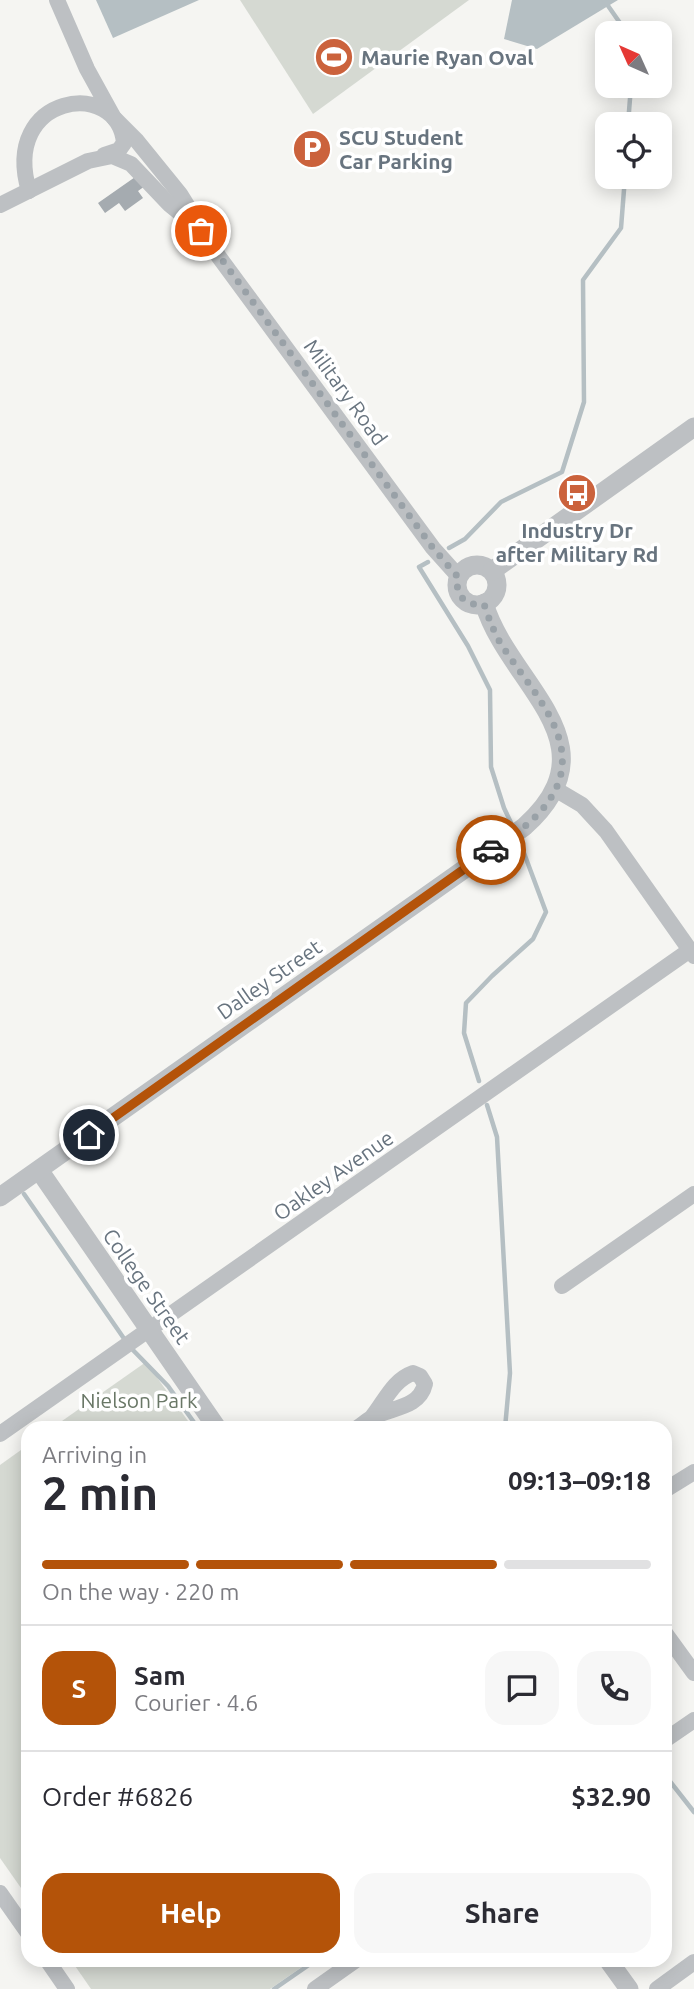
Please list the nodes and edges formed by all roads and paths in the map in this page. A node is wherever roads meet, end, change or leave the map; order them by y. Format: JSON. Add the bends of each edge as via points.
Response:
{"nodes":[{"id":1,"x":57,"y":0,"type":"edge"},
{"id":2,"x":114,"y":118,"type":"junction"},
{"id":3,"x":101,"y":156,"type":"junction"},
{"id":4,"x":29,"y":191,"type":"junction"},
{"id":5,"x":0,"y":205,"type":"edge"},
{"id":6,"x":201,"y":231,"type":"junction"},
{"id":7,"x":694,"y":426,"type":"edge"},
{"id":8,"x":492,"y":571,"type":"junction"},
{"id":9,"x":458,"y":577,"type":"junction"},
{"id":10,"x":484,"y":604,"type":"junction"},
{"id":11,"x":555,"y":789,"type":"junction"},
{"id":12,"x":692,"y":953,"type":"edge"},
{"id":13,"x":19,"y":1184,"type":"edge"},
{"id":14,"x":694,"y":1194,"type":"edge"},
{"id":15,"x":562,"y":1286,"type":"dead end"},
{"id":16,"x":149,"y":1329,"type":"junction"},
{"id":17,"x":372,"y":1418,"type":"dead end"},
{"id":18,"x":212,"y":1421,"type":"edge"},
{"id":19,"x":368,"y":1421,"type":"edge"},
{"id":20,"x":0,"y":1434,"type":"edge"},
{"id":21,"x":694,"y":1472,"type":"edge"},
{"id":22,"x":672,"y":1486,"type":"edge"},
{"id":23,"x":672,"y":1642,"type":"edge"},
{"id":24,"x":694,"y":1672,"type":"edge"},
{"id":25,"x":694,"y":1720,"type":"edge"},
{"id":26,"x":672,"y":1735,"type":"edge"},
{"id":27,"x":0,"y":1893,"type":"edge"},
{"id":28,"x":21,"y":1923,"type":"edge"},
{"id":29,"x":694,"y":1962,"type":"edge"},
{"id":30,"x":52,"y":1967,"type":"edge"},
{"id":31,"x":346,"y":1967,"type":"edge"},
{"id":32,"x":613,"y":1967,"type":"edge"},
{"id":33,"x":67,"y":1989,"type":"edge"},
{"id":34,"x":315,"y":1989,"type":"edge"},
{"id":35,"x":629,"y":1989,"type":"edge"},
{"id":36,"x":657,"y":1989,"type":"edge"}],
"edges":[{"from":1,"to":2,"type":"street"},
{"from":2,"to":3,"type":"street","via":[[124,143],[119,150]]},
{"from":2,"to":4,"type":"street","via":[[89,105],[74,104],[58,105],[33,120],[23,133],[19,155]]},
{"from":2,"to":6,"type":"street","via":[[180,194]]},
{"from":3,"to":4,"type":"street"},
{"from":3,"to":6,"type":"street","via":[[131,164]]},
{"from":4,"to":5,"type":"street"},
{"from":6,"to":9,"type":"street","name":"Military Road"},
{"from":7,"to":8,"type":"street"},
{"from":8,"to":9,"type":"street","via":[[482,565],[471,566]]},
{"from":8,"to":10,"type":"street","via":[[497,589]]},
{"from":9,"to":10,"type":"street","via":[[458,590],[465,601]]},
{"from":10,"to":11,"type":"street","via":[[498,639],[555,725],[562,757]]},
{"from":11,"to":12,"type":"street","via":[[582,805],[606,831]]},
{"from":11,"to":13,"type":"street","name":"Dalley Street","via":[[524,827]]},
{"from":12,"to":16,"type":"street","name":"Oakley Avenue"},
{"from":13,"to":16,"type":"street","name":"College Street"},
{"from":14,"to":15,"type":"street"},
{"from":16,"to":18,"type":"street","name":"College Street"},
{"from":16,"to":20,"type":"street","name":"Oakley Avenue"},
{"from":17,"to":19,"type":"street"},
{"from":21,"to":22,"type":"street"},
{"from":23,"to":24,"type":"street"},
{"from":25,"to":26,"type":"street"},
{"from":27,"to":28,"type":"street"},
{"from":29,"to":36,"type":"street"},
{"from":30,"to":33,"type":"street"},
{"from":31,"to":34,"type":"street"},
{"from":32,"to":35,"type":"street"}]}
